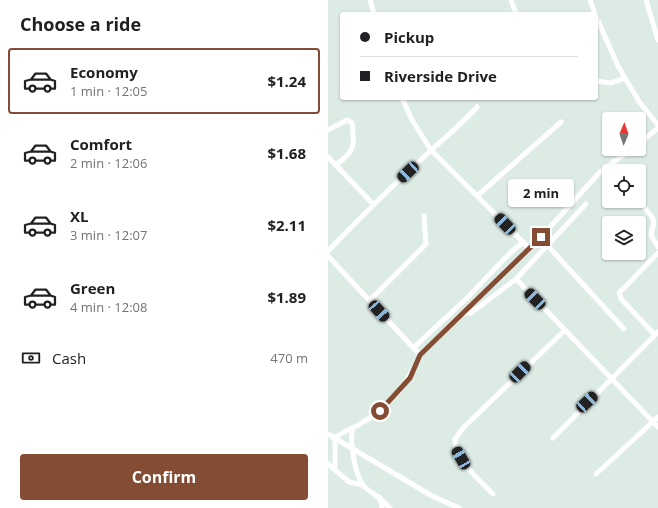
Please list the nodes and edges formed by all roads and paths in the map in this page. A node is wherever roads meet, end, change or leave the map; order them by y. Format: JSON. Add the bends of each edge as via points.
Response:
{"nodes":[{"id":1,"x":370,"y":0,"type":"edge"},
{"id":2,"x":511,"y":0,"type":"edge"},
{"id":3,"x":590,"y":0,"type":"edge"},
{"id":4,"x":646,"y":0,"type":"edge"},
{"id":5,"x":373,"y":12,"type":"edge"},
{"id":6,"x":515,"y":12,"type":"edge"},
{"id":7,"x":595,"y":12,"type":"edge"},
{"id":8,"x":598,"y":20,"type":"edge"},
{"id":9,"x":658,"y":40,"type":"edge"},
{"id":10,"x":625,"y":78,"type":"junction"},
{"id":11,"x":598,"y":81,"type":"edge"},
{"id":12,"x":403,"y":100,"type":"edge"},
{"id":13,"x":477,"y":107,"type":"dead end"},
{"id":14,"x":561,"y":122,"type":"dead end"},
{"id":15,"x":658,"y":127,"type":"edge"},
{"id":16,"x":328,"y":130,"type":"edge"},
{"id":17,"x":646,"y":138,"type":"edge"},
{"id":18,"x":431,"y":150,"type":"junction"},
{"id":19,"x":622,"y":156,"type":"edge"},
{"id":20,"x":328,"y":157,"type":"edge"},
{"id":21,"x":614,"y":161,"type":"junction"},
{"id":22,"x":614,"y":164,"type":"edge"},
{"id":23,"x":336,"y":165,"type":"junction"},
{"id":24,"x":477,"y":196,"type":"junction"},
{"id":25,"x":373,"y":204,"type":"junction"},
{"id":26,"x":586,"y":204,"type":"dead end"},
{"id":27,"x":645,"y":208,"type":"edge"},
{"id":28,"x":424,"y":216,"type":"dead end"},
{"id":29,"x":523,"y":242,"type":"junction"},
{"id":30,"x":548,"y":246,"type":"junction"},
{"id":31,"x":658,"y":247,"type":"edge"},
{"id":32,"x":529,"y":248,"type":"junction"},
{"id":33,"x":328,"y":251,"type":"edge"},
{"id":34,"x":658,"y":253,"type":"edge"},
{"id":35,"x":328,"y":256,"type":"edge"},
{"id":36,"x":516,"y":279,"type":"junction"},
{"id":37,"x":370,"y":300,"type":"junction"},
{"id":38,"x":464,"y":313,"type":"junction"},
{"id":39,"x":624,"y":329,"type":"dead end"},
{"id":40,"x":565,"y":330,"type":"junction"},
{"id":41,"x":657,"y":334,"type":"edge"},
{"id":42,"x":413,"y":348,"type":"junction"},
{"id":43,"x":420,"y":355,"type":"junction"},
{"id":44,"x":613,"y":378,"type":"junction"},
{"id":45,"x":658,"y":417,"type":"edge"},
{"id":46,"x":653,"y":422,"type":"junction"},
{"id":47,"x":658,"y":427,"type":"edge"},
{"id":48,"x":353,"y":428,"type":"junction"},
{"id":49,"x":328,"y":434,"type":"edge"},
{"id":50,"x":328,"y":438,"type":"edge"},
{"id":51,"x":553,"y":438,"type":"dead end"},
{"id":52,"x":335,"y":439,"type":"junction"},
{"id":53,"x":328,"y":445,"type":"edge"},
{"id":54,"x":353,"y":450,"type":"junction"},
{"id":55,"x":330,"y":467,"type":"edge"},
{"id":56,"x":596,"y":474,"type":"dead end"},
{"id":57,"x":363,"y":485,"type":"junction"},
{"id":58,"x":492,"y":494,"type":"dead end"},
{"id":59,"x":378,"y":497,"type":"junction"},
{"id":60,"x":382,"y":508,"type":"edge"},
{"id":61,"x":390,"y":508,"type":"edge"},
{"id":62,"x":459,"y":508,"type":"edge"}],
"edges":[{"from":1,"to":5,"type":"street"},
{"from":2,"to":6,"type":"street"},
{"from":3,"to":7,"type":"street"},
{"from":4,"to":9,"type":"street"},
{"from":8,"to":10,"type":"street"},
{"from":10,"to":11,"type":"street","via":[[611,83]]},
{"from":10,"to":15,"type":"street"},
{"from":12,"to":18,"type":"street"},
{"from":13,"to":18,"type":"street","via":[[460,126]]},
{"from":14,"to":24,"type":"street"},
{"from":15,"to":17,"type":"street"},
{"from":16,"to":23,"type":"street","via":[[347,120],[352,123],[351,152]]},
{"from":18,"to":24,"type":"street"},
{"from":18,"to":25,"type":"street"},
{"from":19,"to":21,"type":"street"},
{"from":20,"to":23,"type":"street"},
{"from":21,"to":22,"type":"street"},
{"from":21,"to":32,"type":"street","via":[[600,172]]},
{"from":23,"to":25,"type":"street"},
{"from":24,"to":29,"type":"street"},
{"from":25,"to":33,"type":"street"},
{"from":26,"to":30,"type":"street"},
{"from":27,"to":31,"type":"street","via":[[654,222],[651,235]]},
{"from":28,"to":37,"type":"street","via":[[426,244]]},
{"from":29,"to":32,"type":"street"},
{"from":29,"to":42,"type":"street"},
{"from":30,"to":36,"type":"street"},
{"from":30,"to":39,"type":"street"},
{"from":32,"to":38,"type":"street"},
{"from":34,"to":41,"type":"street","via":[[619,293],[622,300]]},
{"from":35,"to":37,"type":"street"},
{"from":36,"to":38,"type":"street","via":[[471,313]]},
{"from":36,"to":40,"type":"street"},
{"from":37,"to":42,"type":"street"},
{"from":38,"to":43,"type":"street"},
{"from":40,"to":44,"type":"street"},
{"from":40,"to":58,"type":"street","via":[[455,439],[456,450],[461,458]]},
{"from":41,"to":44,"type":"street"},
{"from":42,"to":43,"type":"street"},
{"from":43,"to":48,"type":"street","via":[[410,378],[401,389],[372,418]]},
{"from":44,"to":46,"type":"street"},
{"from":44,"to":51,"type":"street"},
{"from":45,"to":46,"type":"street"},
{"from":46,"to":47,"type":"street"},
{"from":46,"to":56,"type":"street"},
{"from":48,"to":52,"type":"street"},
{"from":48,"to":54,"type":"street"},
{"from":49,"to":52,"type":"street"},
{"from":50,"to":52,"type":"street"},
{"from":52,"to":53,"type":"street"},
{"from":52,"to":54,"type":"street"},
{"from":52,"to":55,"type":"street"},
{"from":54,"to":57,"type":"street"},
{"from":54,"to":62,"type":"street","via":[[436,499]]},
{"from":55,"to":57,"type":"street","via":[[349,482]]},
{"from":57,"to":59,"type":"street"},
{"from":59,"to":60,"type":"street"},
{"from":59,"to":61,"type":"street"}]}
